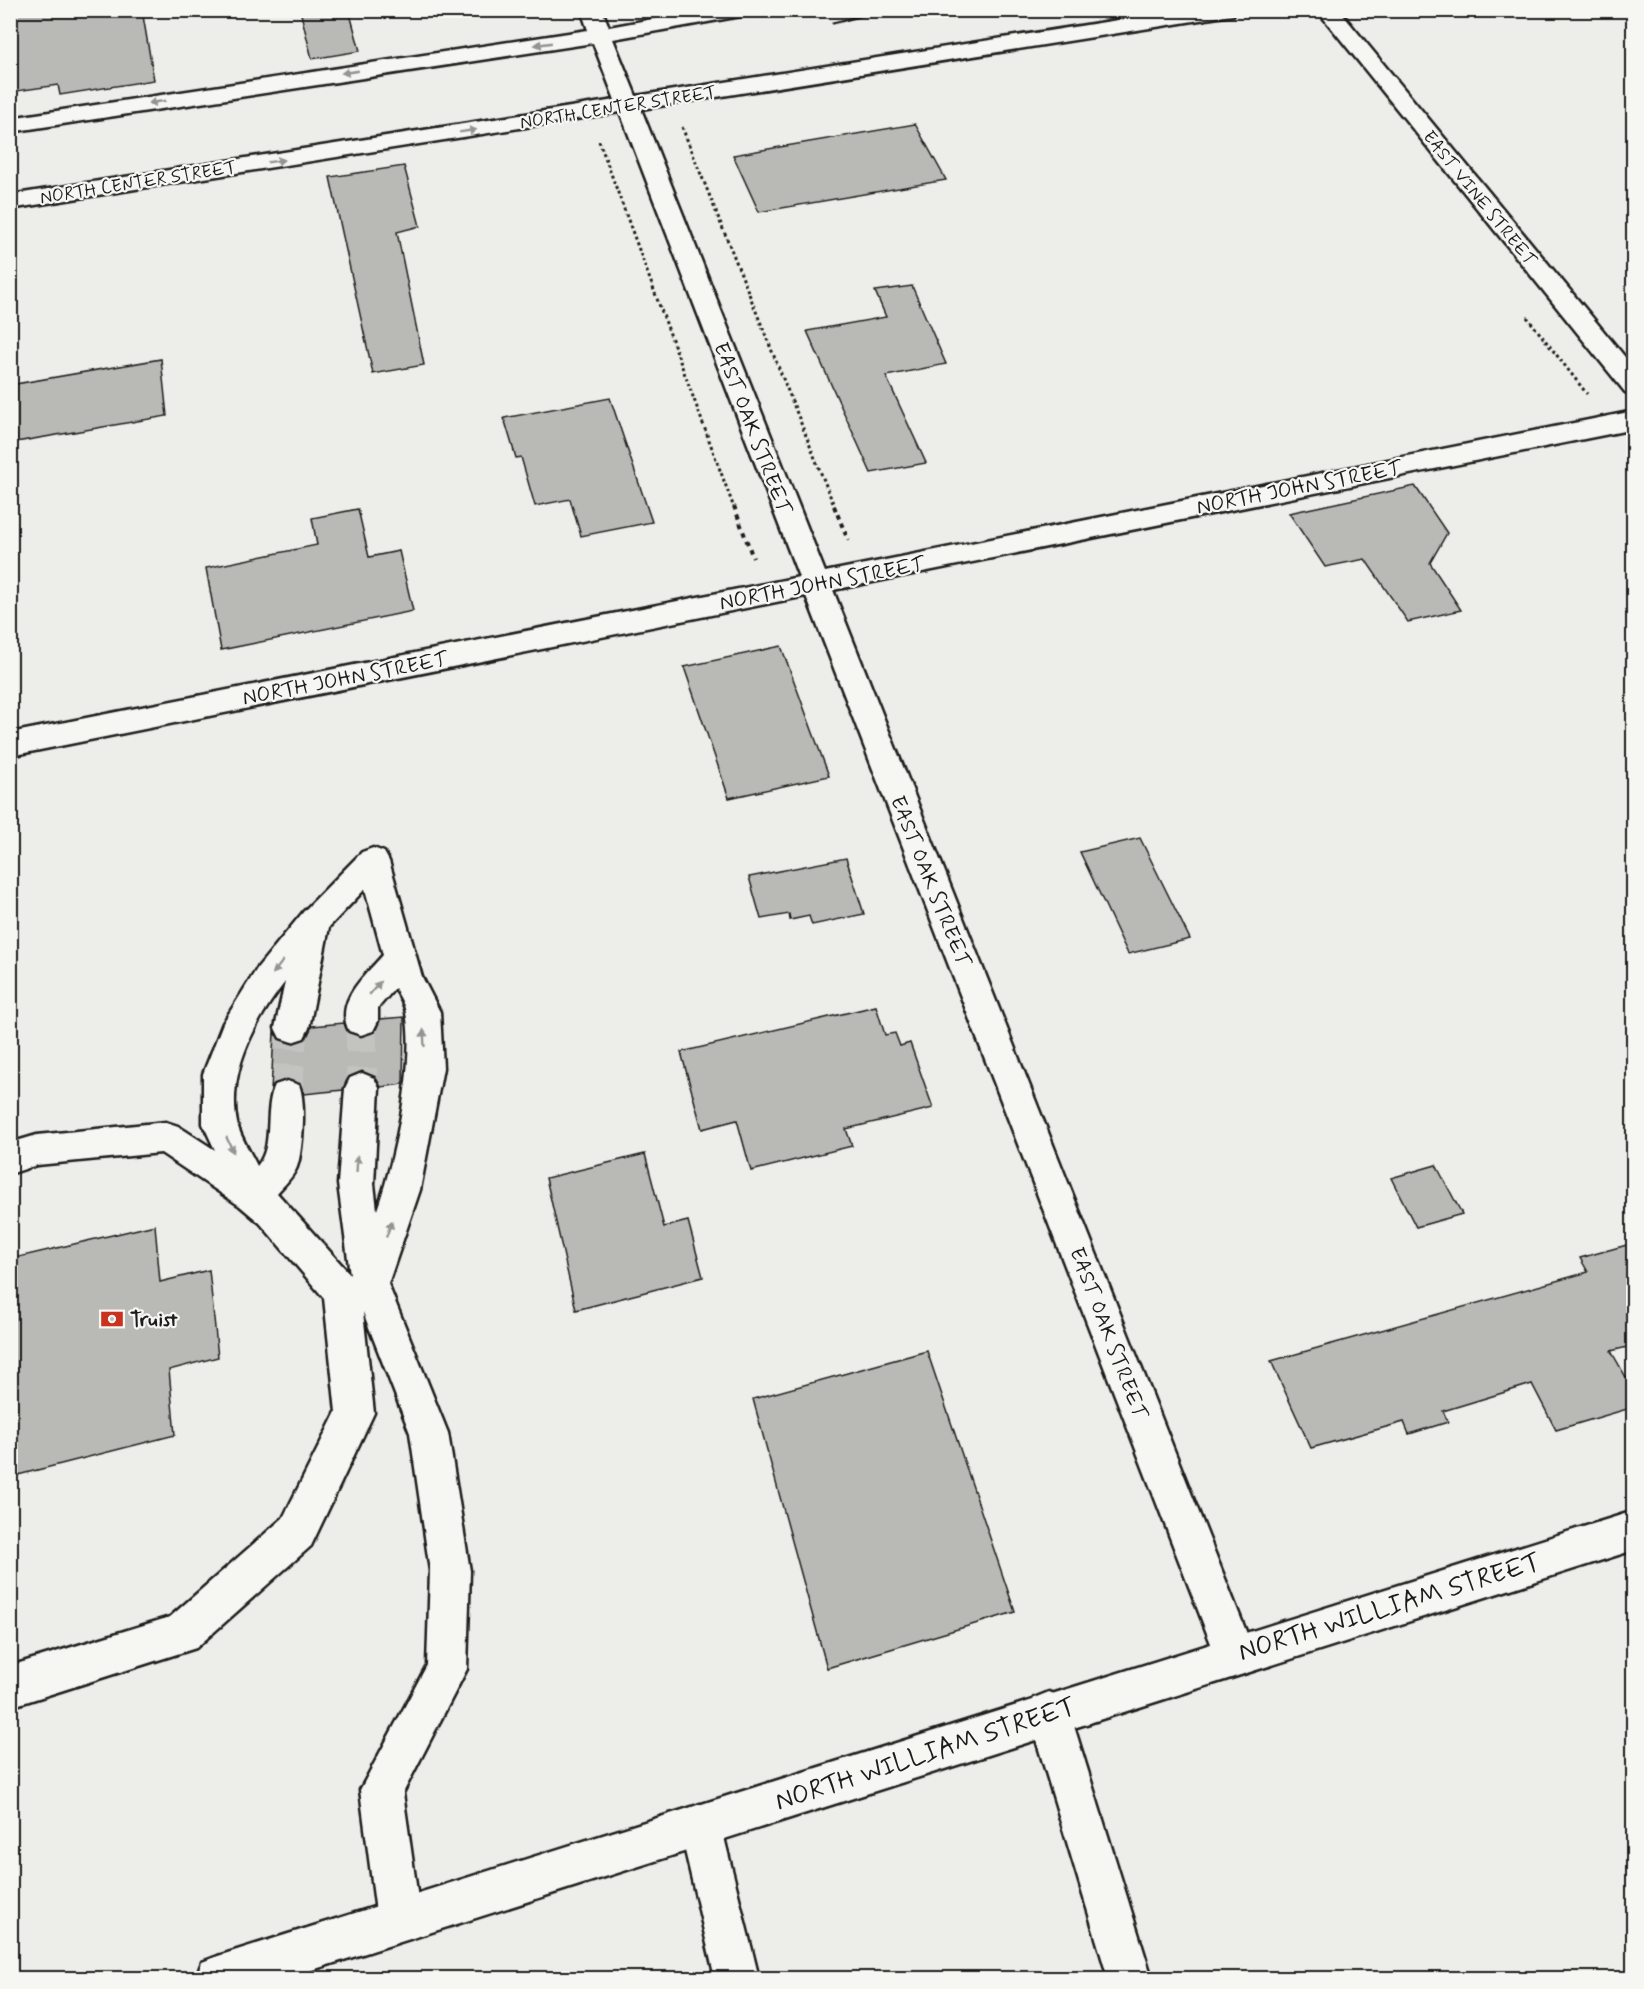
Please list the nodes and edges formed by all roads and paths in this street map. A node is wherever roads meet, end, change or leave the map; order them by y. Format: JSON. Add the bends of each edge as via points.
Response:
{"nodes":[{"id":1,"x":591,"y":10,"type":"edge"},
{"id":2,"x":741,"y":10,"type":"edge"},
{"id":3,"x":1225,"y":10,"type":"edge"},
{"id":4,"x":1327,"y":10,"type":"edge"},
{"id":5,"x":600,"y":35,"type":"junction"},
{"id":6,"x":628,"y":106,"type":"junction"},
{"id":7,"x":10,"y":125,"type":"edge"},
{"id":8,"x":682,"y":126,"type":"dead end"},
{"id":9,"x":598,"y":138,"type":"dead end"},
{"id":10,"x":10,"y":202,"type":"edge"},
{"id":11,"x":1634,"y":386,"type":"edge"},
{"id":12,"x":1634,"y":420,"type":"edge"},
{"id":13,"x":849,"y":543,"type":"dead end"},
{"id":14,"x":753,"y":558,"type":"dead end"},
{"id":15,"x":814,"y":584,"type":"junction"},
{"id":16,"x":10,"y":745,"type":"edge"},
{"id":17,"x":315,"y":920,"type":"junction"},
{"id":18,"x":400,"y":958,"type":"junction"},
{"id":19,"x":361,"y":1021,"type":"tunnel mouth"},
{"id":20,"x":292,"y":1028,"type":"tunnel mouth"},
{"id":21,"x":362,"y":1089,"type":"tunnel mouth"},
{"id":22,"x":287,"y":1096,"type":"tunnel mouth"},
{"id":23,"x":10,"y":1159,"type":"edge"},
{"id":24,"x":253,"y":1195,"type":"junction"},
{"id":25,"x":356,"y":1287,"type":"junction"},
{"id":26,"x":1634,"y":1530,"type":"edge"},
{"id":27,"x":1235,"y":1654,"type":"junction"},
{"id":28,"x":10,"y":1687,"type":"edge"},
{"id":29,"x":1049,"y":1713,"type":"junction"},
{"id":30,"x":700,"y":1825,"type":"junction"},
{"id":31,"x":399,"y":1920,"type":"junction"},
{"id":32,"x":218,"y":1978,"type":"edge"},
{"id":33,"x":737,"y":1978,"type":"edge"},
{"id":34,"x":1130,"y":1978,"type":"edge"}],
"edges":[{"from":1,"to":5,"type":"street","name":"EAST OAK STREET"},
{"from":2,"to":5,"type":"street"},
{"from":3,"to":6,"type":"street","name":"NORTH CENTER STREET"},
{"from":4,"to":11,"type":"street","name":"EAST VINE STREET"},
{"from":5,"to":6,"type":"street","name":"EAST OAK STREET"},
{"from":5,"to":7,"type":"street","one_way":true},
{"from":10,"to":6,"type":"street","name":"NORTH CENTER STREET","one_way":true},
{"from":6,"to":15,"type":"street","name":"EAST OAK STREET"},
{"from":8,"to":13,"type":"path"},
{"from":9,"to":14,"type":"path"},
{"from":12,"to":15,"type":"street","name":"NORTH JOHN STREET"},
{"from":15,"to":16,"type":"street","name":"NORTH JOHN STREET"},
{"from":15,"to":27,"type":"street","name":"EAST OAK STREET"},
{"from":17,"to":18,"type":"street","via":[[373,861]]},
{"from":17,"to":20,"type":"street"},
{"from":17,"to":24,"type":"street","one_way":true,"via":[[254,999],[220,1074],[220,1124]]},
{"from":19,"to":18,"type":"street","one_way":true,"via":[[362,1004]]},
{"from":25,"to":18,"type":"street","one_way":true,"via":[[402,1190],[426,1068],[423,1012]]},
{"from":25,"to":21,"type":"street","one_way":true,"via":[[356,1184]]},
{"from":22,"to":24,"type":"street","via":[[281,1164]]},
{"from":23,"to":24,"type":"street","via":[[37,1150],[166,1137]]},
{"from":24,"to":25,"type":"street"},
{"from":25,"to":28,"type":"street","via":[[355,1413],[297,1532],[182,1634]]},
{"from":25,"to":31,"type":"street","via":[[429,1433],[450,1571],[447,1669],[381,1790]]},
{"from":26,"to":27,"type":"street","name":"NORTH WILLIAM STREET"},
{"from":27,"to":29,"type":"street","name":"NORTH WILLIAM STREET"},
{"from":29,"to":30,"type":"street","name":"NORTH WILLIAM STREET"},
{"from":29,"to":34,"type":"street"},
{"from":30,"to":31,"type":"street","name":"NORTH WILLIAM STREET"},
{"from":30,"to":33,"type":"street"},
{"from":31,"to":32,"type":"street","name":"NORTH WILLIAM STREET"}]}
